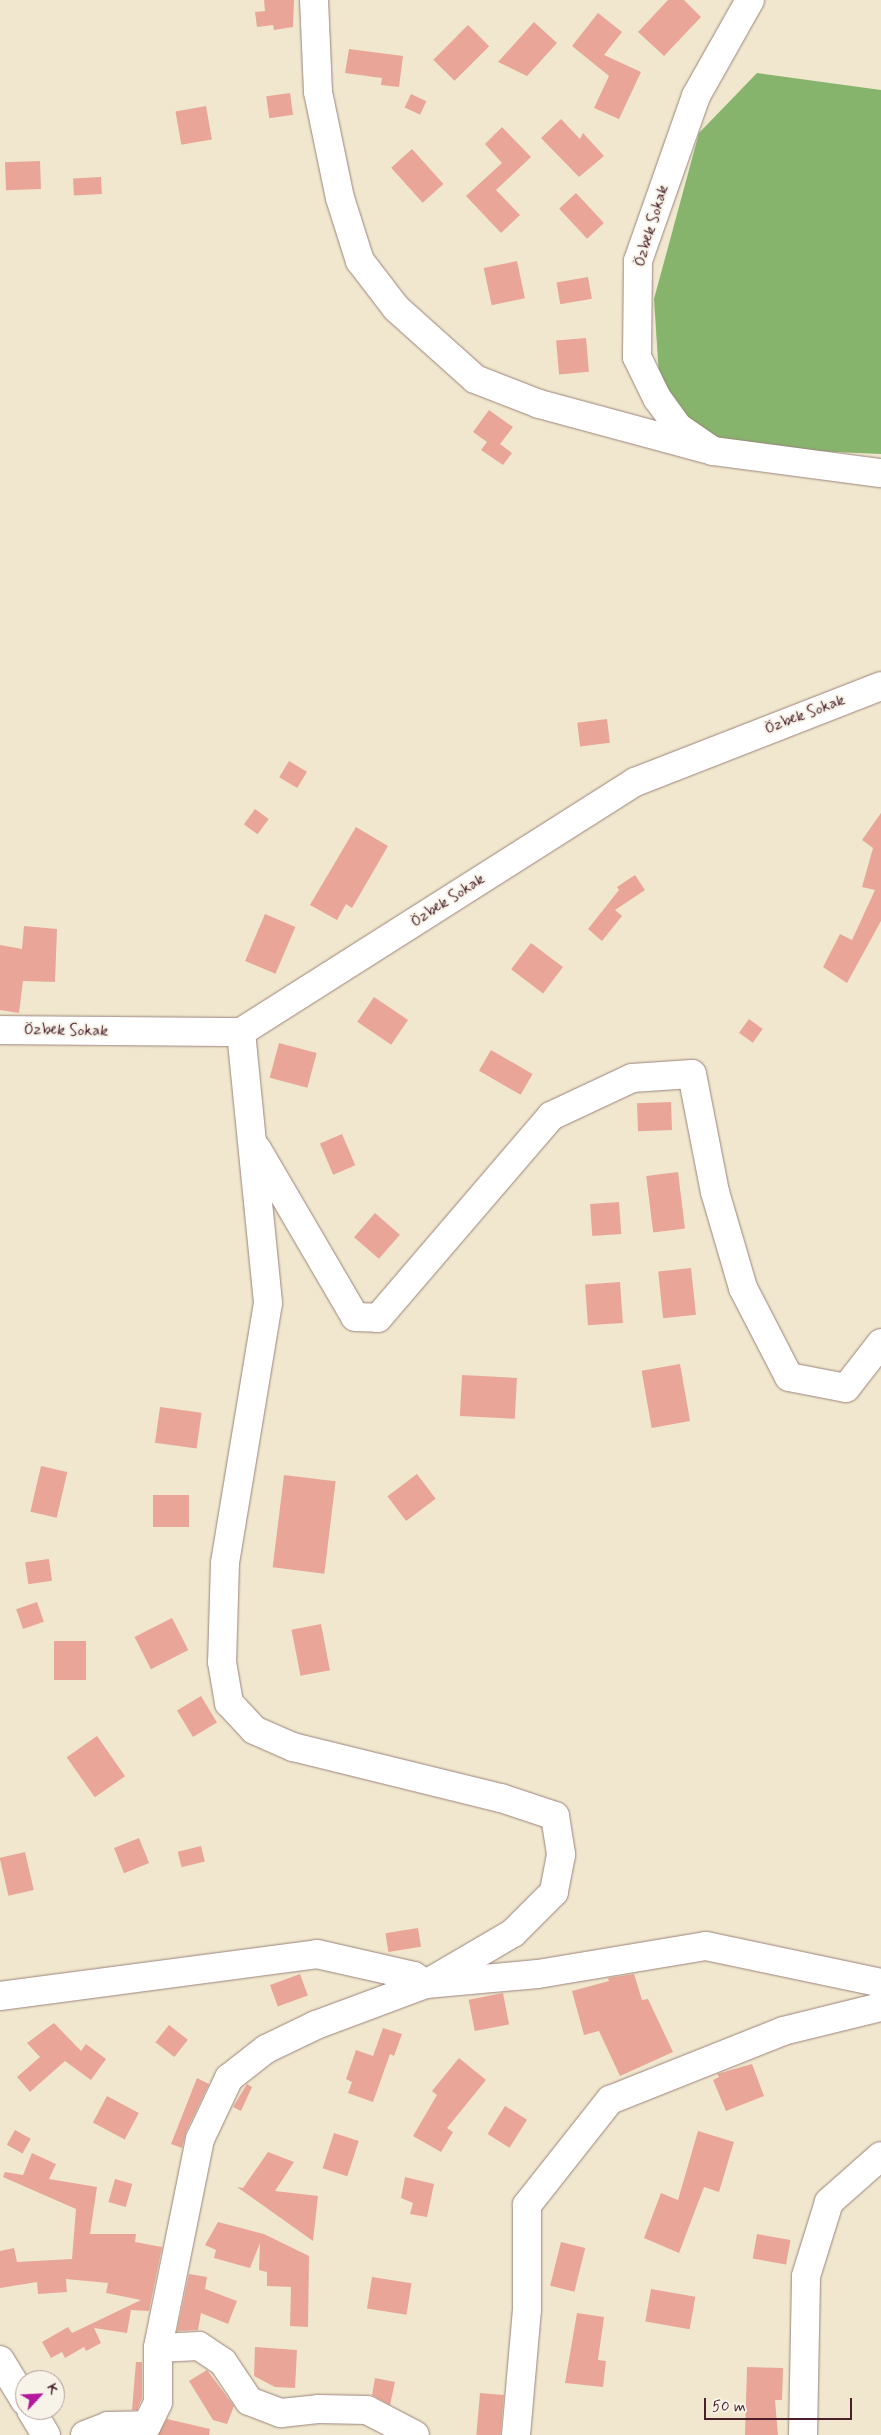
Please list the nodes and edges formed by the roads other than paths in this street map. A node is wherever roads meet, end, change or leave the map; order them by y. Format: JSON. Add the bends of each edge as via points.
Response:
{"nodes":[{"id":1,"x":314,"y":0,"type":"edge"},
{"id":2,"x":750,"y":0,"type":"edge"},
{"id":3,"x":713,"y":451,"type":"junction"},
{"id":4,"x":881,"y":473,"type":"edge"},
{"id":5,"x":881,"y":686,"type":"edge"},
{"id":6,"x":0,"y":1030,"type":"edge"},
{"id":7,"x":241,"y":1032,"type":"junction"},
{"id":8,"x":252,"y":1142,"type":"junction"},
{"id":9,"x":881,"y":1343,"type":"edge"},
{"id":10,"x":426,"y":1984,"type":"junction"},
{"id":11,"x":881,"y":1984,"type":"edge"},
{"id":12,"x":0,"y":1996,"type":"edge"},
{"id":13,"x":881,"y":2007,"type":"edge"},
{"id":14,"x":881,"y":2156,"type":"edge"},
{"id":15,"x":158,"y":2348,"type":"junction"},
{"id":16,"x":0,"y":2360,"type":"edge"},
{"id":17,"x":15,"y":2385,"type":"edge"},
{"id":18,"x":37,"y":2420,"type":"edge"},
{"id":19,"x":46,"y":2435,"type":"edge"},
{"id":20,"x":85,"y":2435,"type":"edge"},
{"id":21,"x":415,"y":2435,"type":"edge"},
{"id":22,"x":516,"y":2435,"type":"edge"},
{"id":23,"x":803,"y":2435,"type":"edge"}],
"edges":[{"from":1,"to":3,"type":"street","via":[[318,92],[340,198],[360,260],[396,308],[475,379],[539,404]]},
{"from":2,"to":3,"type":"street","name":"Özbek Sokak","via":[[696,96],[638,260],[637,357],[657,398],[678,427]]},
{"from":3,"to":4,"type":"street","name":"Özbek Sokak"},
{"from":5,"to":7,"type":"street","name":"Özbek Sokak","via":[[635,782]]},
{"from":6,"to":7,"type":"street","name":"Özbek Sokak"},
{"from":7,"to":8,"type":"street"},
{"from":8,"to":9,"type":"street","via":[[355,1317],[378,1318],[551,1116],[632,1078],[692,1074],[714,1192],[744,1288],[788,1377],[846,1388]]},
{"from":8,"to":10,"type":"street","via":[[268,1303],[225,1563],[222,1662],[229,1703],[254,1730],[293,1747],[501,1798],[555,1816],[561,1855],[554,1892],[513,1933]]},
{"from":10,"to":11,"type":"street","via":[[538,1974],[706,1946]]},
{"from":10,"to":12,"type":"street","via":[[414,1976],[317,1954]]},
{"from":10,"to":15,"type":"street","via":[[343,2014],[274,2045],[230,2078],[200,2139]]},
{"from":13,"to":22,"type":"street","via":[[783,2031],[610,2100],[527,2205],[527,2309]]},
{"from":14,"to":23,"type":"street","via":[[829,2202],[806,2276]]},
{"from":15,"to":20,"type":"street","via":[[158,2402],[147,2425],[108,2426]]},
{"from":15,"to":21,"type":"street","via":[[200,2346],[223,2362],[250,2401],[281,2413],[318,2409],[367,2410]]},
{"from":16,"to":17,"type":"street"},
{"from":18,"to":19,"type":"street"}]}
